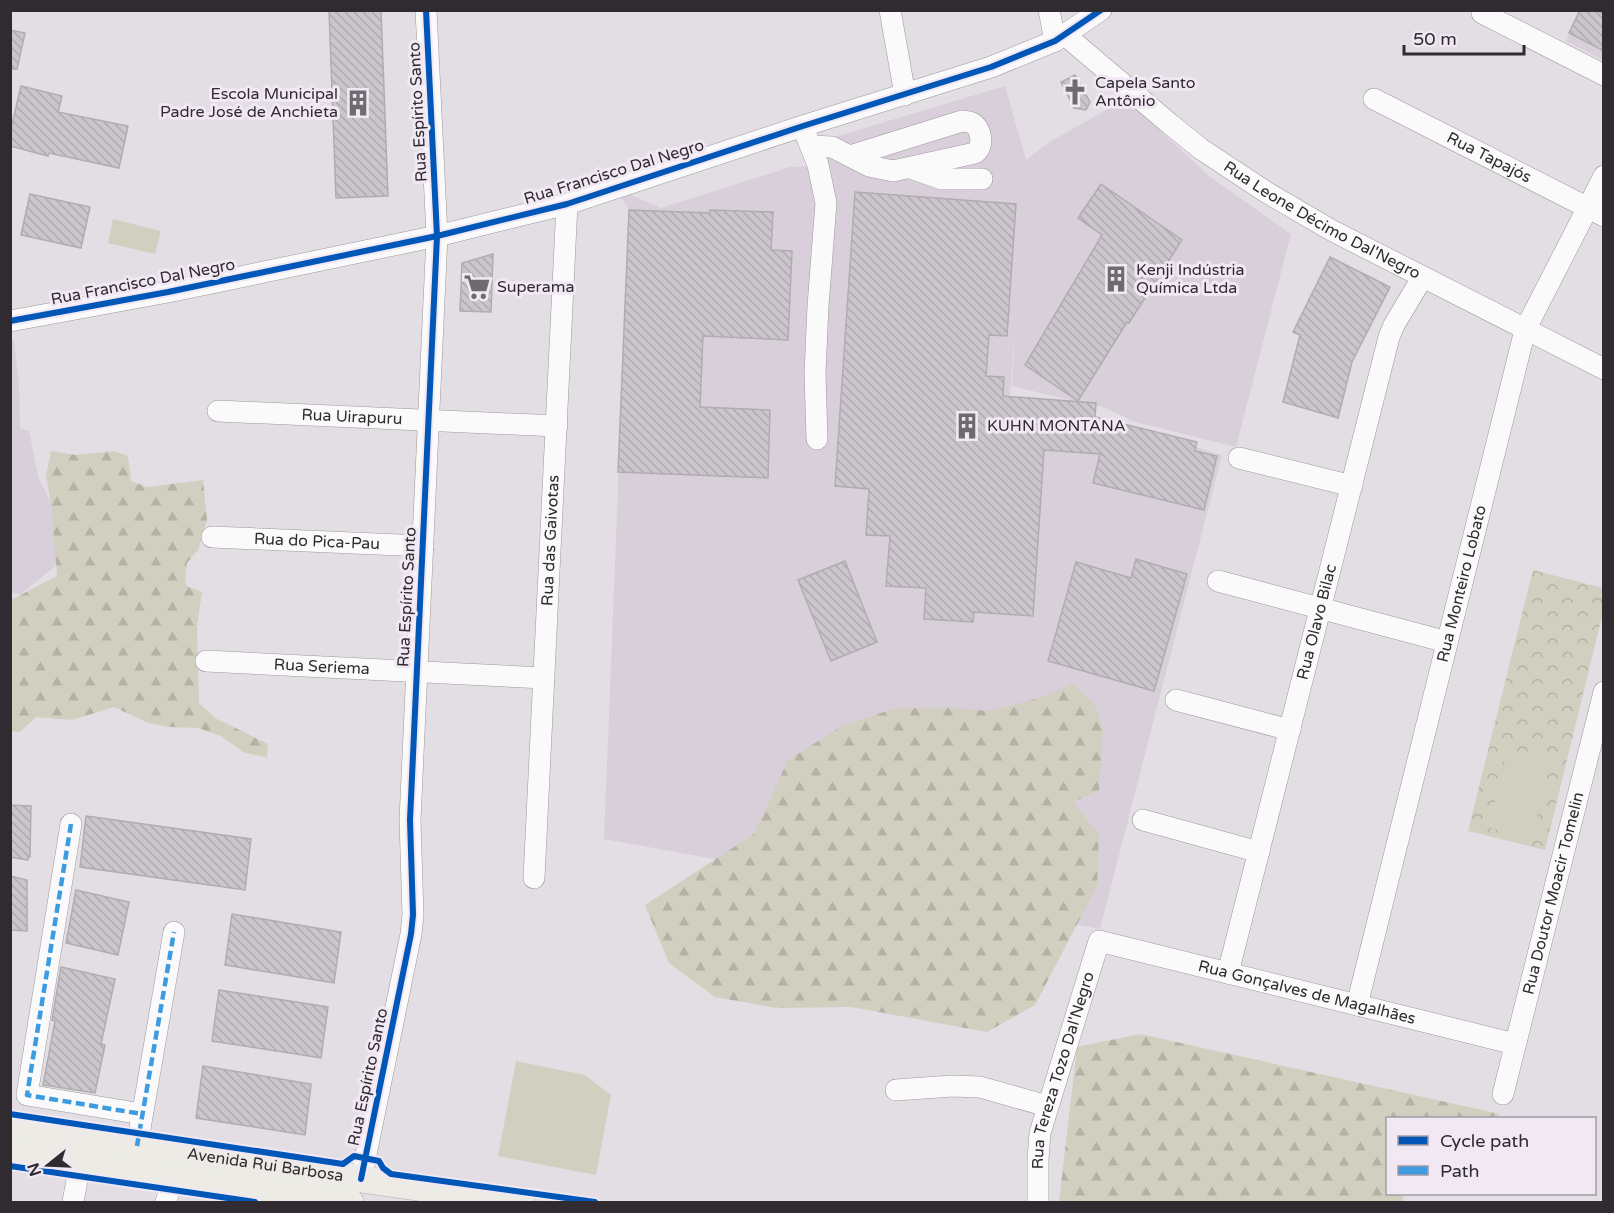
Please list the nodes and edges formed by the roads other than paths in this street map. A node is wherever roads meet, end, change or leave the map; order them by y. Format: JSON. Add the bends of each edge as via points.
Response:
{"nodes":[{"id":1,"x":426,"y":10,"type":"edge"},
{"id":2,"x":890,"y":10,"type":"edge"},
{"id":3,"x":1049,"y":10,"type":"edge"},
{"id":4,"x":1101,"y":10,"type":"edge"},
{"id":5,"x":1482,"y":13,"type":"dead end"},
{"id":6,"x":1060,"y":38,"type":"junction"},
{"id":7,"x":1604,"y":75,"type":"edge"},
{"id":8,"x":904,"y":95,"type":"junction"},
{"id":9,"x":1374,"y":99,"type":"dead end"},
{"id":10,"x":803,"y":126,"type":"junction"},
{"id":11,"x":811,"y":146,"type":"junction"},
{"id":12,"x":850,"y":156,"type":"junction"},
{"id":13,"x":911,"y":168,"type":"junction"},
{"id":14,"x":1604,"y":176,"type":"edge"},
{"id":15,"x":982,"y":179,"type":"dead end"},
{"id":16,"x":567,"y":204,"type":"junction"},
{"id":17,"x":1595,"y":212,"type":"edge"},
{"id":18,"x":437,"y":236,"type":"junction"},
{"id":19,"x":1422,"y":278,"type":"junction"},
{"id":20,"x":10,"y":321,"type":"edge"},
{"id":21,"x":1525,"y":330,"type":"junction"},
{"id":22,"x":1604,"y":369,"type":"edge"},
{"id":23,"x":218,"y":411,"type":"dead end"},
{"id":24,"x":429,"y":420,"type":"junction"},
{"id":25,"x":556,"y":426,"type":"junction"},
{"id":26,"x":817,"y":439,"type":"dead end"},
{"id":27,"x":1239,"y":458,"type":"dead end"},
{"id":28,"x":1352,"y":486,"type":"junction"},
{"id":29,"x":212,"y":537,"type":"dead end"},
{"id":30,"x":423,"y":546,"type":"junction"},
{"id":31,"x":1218,"y":581,"type":"dead end"},
{"id":32,"x":1321,"y":609,"type":"junction"},
{"id":33,"x":1447,"y":642,"type":"junction"},
{"id":34,"x":206,"y":660,"type":"dead end"},
{"id":35,"x":417,"y":672,"type":"junction"},
{"id":36,"x":544,"y":678,"type":"junction"},
{"id":37,"x":1604,"y":692,"type":"edge"},
{"id":38,"x":1176,"y":700,"type":"dead end"},
{"id":39,"x":1290,"y":730,"type":"junction"},
{"id":40,"x":1143,"y":820,"type":"dead end"},
{"id":41,"x":71,"y":824,"type":"dead end"},
{"id":42,"x":1259,"y":852,"type":"junction"},
{"id":43,"x":534,"y":878,"type":"dead end"},
{"id":44,"x":174,"y":932,"type":"dead end"},
{"id":45,"x":1099,"y":941,"type":"joint"},
{"id":46,"x":1228,"y":973,"type":"junction"},
{"id":47,"x":1357,"y":1005,"type":"junction"},
{"id":48,"x":1515,"y":1044,"type":"junction"},
{"id":49,"x":896,"y":1090,"type":"dead end"},
{"id":50,"x":1503,"y":1094,"type":"dead end"},
{"id":51,"x":1047,"y":1106,"type":"junction"},
{"id":52,"x":142,"y":1114,"type":"junction"},
{"id":53,"x":10,"y":1128,"type":"edge"},
{"id":54,"x":137,"y":1146,"type":"junction"},
{"id":55,"x":10,"y":1154,"type":"edge"},
{"id":56,"x":80,"y":1164,"type":"junction"},
{"id":57,"x":170,"y":1190,"type":"edge"},
{"id":58,"x":356,"y":1191,"type":"edge"},
{"id":59,"x":308,"y":1200,"type":"edge"},
{"id":60,"x":73,"y":1203,"type":"edge"},
{"id":61,"x":521,"y":1203,"type":"edge"},
{"id":62,"x":1038,"y":1203,"type":"edge"}],
"edges":[{"from":1,"to":18,"type":"street","name":"Rua Espírito Santo"},
{"from":2,"to":8,"type":"street"},
{"from":3,"to":6,"type":"street"},
{"from":4,"to":6,"type":"street","name":"Rua Francisco Dal Negro"},
{"from":5,"to":7,"type":"street"},
{"from":6,"to":8,"type":"street","name":"Rua Francisco Dal Negro","via":[[991,67]]},
{"from":6,"to":19,"type":"street","name":"Rua Leone Décimo Dal'Negro","via":[[1202,149],[1300,213]]},
{"from":8,"to":10,"type":"street","name":"Rua Francisco Dal Negro"},
{"from":9,"to":17,"type":"street","name":"Rua Tapajós"},
{"from":10,"to":11,"type":"street"},
{"from":10,"to":16,"type":"street","name":"Rua Francisco Dal Negro"},
{"from":11,"to":12,"type":"street","via":[[832,147]]},
{"from":11,"to":26,"type":"street","via":[[826,202],[815,373]]},
{"from":12,"to":13,"type":"street","via":[[869,166],[893,171]]},
{"from":12,"to":13,"type":"street","via":[[962,121],[972,123],[978,130],[982,145],[975,153]]},
{"from":13,"to":15,"type":"street","via":[[942,179]]},
{"from":14,"to":17,"type":"street","name":"Rua Monteiro Lobato"},
{"from":16,"to":18,"type":"street","name":"Rua Francisco Dal Negro"},
{"from":16,"to":25,"type":"street","name":"Rua das Gaivotas"},
{"from":17,"to":21,"type":"street","name":"Rua Monteiro Lobato"},
{"from":18,"to":20,"type":"street","name":"Rua Francisco Dal Negro"},
{"from":18,"to":24,"type":"street","name":"Rua Espírito Santo"},
{"from":19,"to":21,"type":"street","name":"Rua Leone Décimo Dal'Negro"},
{"from":19,"to":28,"type":"street","name":"Rua Olavo Bilac","via":[[1389,337]]},
{"from":21,"to":22,"type":"street","name":"Rua Leone Décimo Dal'Negro"},
{"from":21,"to":33,"type":"street","name":"Rua Monteiro Lobato"},
{"from":23,"to":24,"type":"street","name":"Rua Uirapuru"},
{"from":24,"to":25,"type":"street","name":"Rua Uirapuru"},
{"from":24,"to":30,"type":"street","name":"Rua Espírito Santo"},
{"from":25,"to":36,"type":"street","name":"Rua das Gaivotas"},
{"from":27,"to":28,"type":"street"},
{"from":28,"to":32,"type":"street","name":"Rua Olavo Bilac"},
{"from":29,"to":30,"type":"street","name":"Rua do Pica-Pau"},
{"from":30,"to":35,"type":"street","name":"Rua Espírito Santo"},
{"from":31,"to":32,"type":"street"},
{"from":32,"to":33,"type":"street"},
{"from":32,"to":39,"type":"street","name":"Rua Olavo Bilac"},
{"from":33,"to":47,"type":"street","name":"Rua Monteiro Lobato"},
{"from":34,"to":35,"type":"street","name":"Rua Seriema"},
{"from":35,"to":36,"type":"street","name":"Rua Seriema"},
{"from":35,"to":58,"type":"street","name":"Rua Espírito Santo","via":[[410,820],[411,934]]},
{"from":36,"to":43,"type":"street","name":"Rua das Gaivotas"},
{"from":37,"to":48,"type":"street","name":"Rua Doutor Moacir Tomelin"},
{"from":38,"to":39,"type":"street"},
{"from":39,"to":42,"type":"street","name":"Rua Olavo Bilac"},
{"from":40,"to":42,"type":"street"},
{"from":41,"to":52,"type":"street","via":[[27,1095]]},
{"from":42,"to":46,"type":"street","name":"Rua Olavo Bilac"},
{"from":44,"to":52,"type":"street"},
{"from":45,"to":46,"type":"street","name":"Rua Gonçalves de Magalhães"},
{"from":45,"to":51,"type":"street","name":"Rua Tereza Tozo Dal'Negro"},
{"from":46,"to":47,"type":"street","name":"Rua Gonçalves de Magalhães"},
{"from":47,"to":48,"type":"street","name":"Rua Gonçalves de Magalhães"},
{"from":48,"to":50,"type":"street","name":"Rua Doutor Moacir Tomelin"},
{"from":49,"to":51,"type":"street","via":[[980,1087]]},
{"from":51,"to":62,"type":"street","name":"Rua Tereza Tozo Dal'Negro","via":[[1040,1133]]},
{"from":52,"to":54,"type":"street"},
{"from":53,"to":54,"type":"main road","name":"Avenida Rui Barbosa"},
{"from":54,"to":58,"type":"main road","name":"Avenida Rui Barbosa"},
{"from":55,"to":56,"type":"main road","name":"Avenida Rui Barbosa"},
{"from":56,"to":57,"type":"main road","name":"Avenida Rui Barbosa"},
{"from":56,"to":60,"type":"street"},
{"from":57,"to":59,"type":"main road","name":"Avenida Rui Barbosa"},
{"from":58,"to":59,"type":"main road","name":"Avenida Rui Barbosa"},
{"from":58,"to":61,"type":"main road","name":"Avenida Rui Barbosa"}]}
